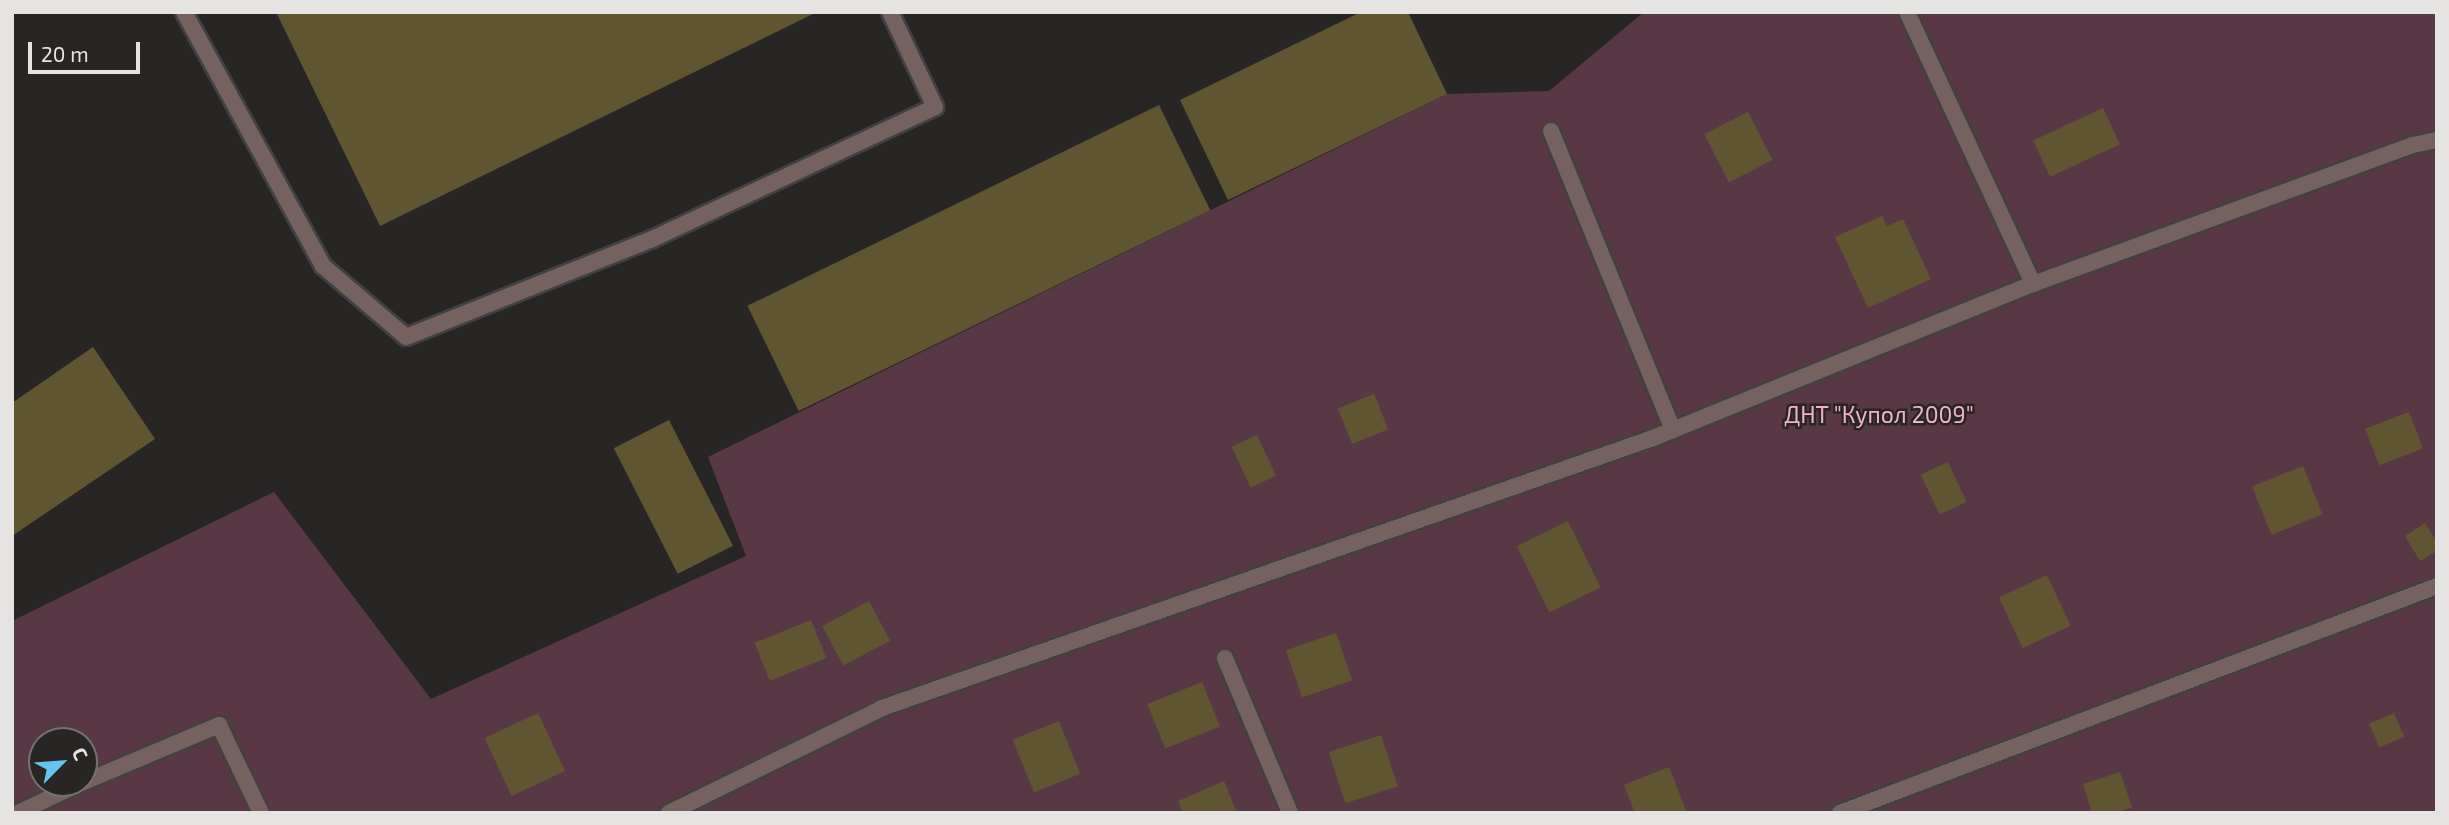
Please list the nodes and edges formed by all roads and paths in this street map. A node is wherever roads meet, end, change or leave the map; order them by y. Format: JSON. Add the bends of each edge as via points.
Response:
{"nodes":[{"id":1,"x":184,"y":12,"type":"edge"},
{"id":2,"x":890,"y":12,"type":"edge"},
{"id":3,"x":1907,"y":12,"type":"edge"},
{"id":4,"x":1551,"y":131,"type":"dead end"},
{"id":5,"x":2437,"y":140,"type":"edge"},
{"id":6,"x":2032,"y":284,"type":"junction"},
{"id":7,"x":1673,"y":430,"type":"junction"},
{"id":8,"x":2437,"y":586,"type":"edge"},
{"id":9,"x":1225,"y":658,"type":"dead end"},
{"id":10,"x":98,"y":776,"type":"edge"},
{"id":11,"x":52,"y":797,"type":"edge"},
{"id":12,"x":18,"y":813,"type":"edge"},
{"id":13,"x":261,"y":813,"type":"edge"},
{"id":14,"x":669,"y":813,"type":"edge"},
{"id":15,"x":1290,"y":813,"type":"edge"},
{"id":16,"x":1840,"y":813,"type":"edge"}],
"edges":[{"from":1,"to":2,"type":"lane","via":[[323,266],[406,337],[652,239],[935,107]]},
{"from":3,"to":6,"type":"lane"},
{"from":4,"to":7,"type":"lane"},
{"from":5,"to":6,"type":"lane"},
{"from":6,"to":7,"type":"lane"},
{"from":7,"to":14,"type":"lane","via":[[882,708]]},
{"from":8,"to":16,"type":"lane"},
{"from":9,"to":15,"type":"lane"},
{"from":10,"to":13,"type":"lane","via":[[219,725]]},
{"from":11,"to":12,"type":"lane"}]}
